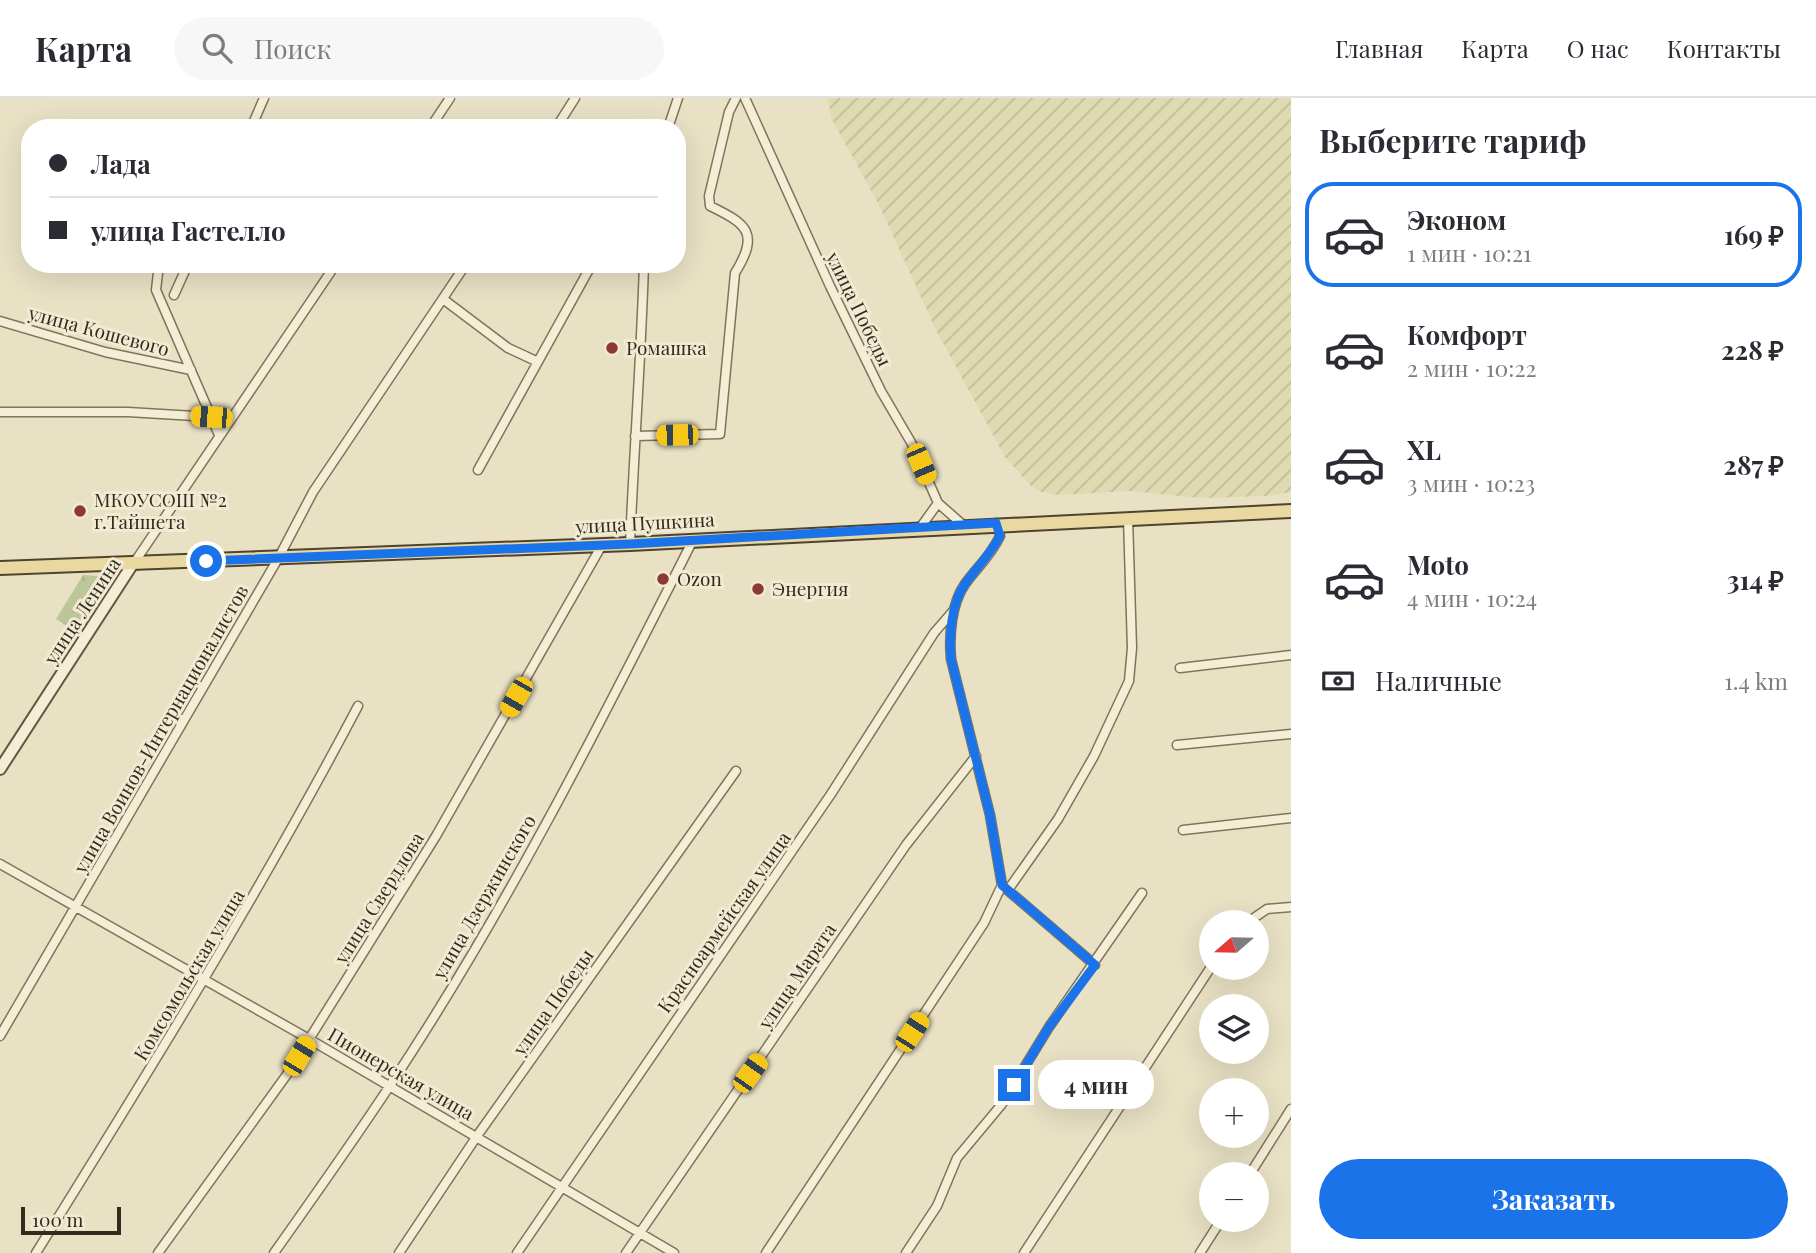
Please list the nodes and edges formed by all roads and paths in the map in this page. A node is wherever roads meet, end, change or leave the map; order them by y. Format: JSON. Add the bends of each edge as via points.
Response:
{"nodes":[{"id":1,"x":264,"y":98,"type":"edge"},
{"id":2,"x":450,"y":98,"type":"edge"},
{"id":3,"x":575,"y":98,"type":"edge"},
{"id":4,"x":678,"y":98,"type":"edge"},
{"id":5,"x":736,"y":98,"type":"edge"},
{"id":6,"x":745,"y":98,"type":"edge"},
{"id":7,"x":255,"y":119,"type":"edge"},
{"id":8,"x":436,"y":119,"type":"edge"},
{"id":9,"x":562,"y":119,"type":"edge"},
{"id":10,"x":671,"y":119,"type":"edge"},
{"id":11,"x":158,"y":273,"type":"edge"},
{"id":12,"x":184,"y":273,"type":"edge"},
{"id":13,"x":330,"y":273,"type":"edge"},
{"id":14,"x":460,"y":273,"type":"edge"},
{"id":15,"x":587,"y":273,"type":"edge"},
{"id":16,"x":644,"y":273,"type":"edge"},
{"id":17,"x":174,"y":295,"type":"dead end"},
{"id":18,"x":443,"y":299,"type":"junction"},
{"id":19,"x":0,"y":321,"type":"edge"},
{"id":20,"x":537,"y":362,"type":"junction"},
{"id":21,"x":191,"y":370,"type":"junction"},
{"id":22,"x":0,"y":412,"type":"edge"},
{"id":23,"x":211,"y":417,"type":"junction"},
{"id":24,"x":219,"y":435,"type":"junction"},
{"id":25,"x":635,"y":436,"type":"junction"},
{"id":26,"x":478,"y":470,"type":"dead end"},
{"id":27,"x":938,"y":503,"type":"junction"},
{"id":28,"x":1291,"y":511,"type":"edge"},
{"id":29,"x":1128,"y":518,"type":"junction"},
{"id":30,"x":996,"y":523,"type":"junction"},
{"id":31,"x":963,"y":525,"type":"junction"},
{"id":32,"x":920,"y":528,"type":"junction"},
{"id":33,"x":693,"y":540,"type":"junction"},
{"id":34,"x":630,"y":544,"type":"junction"},
{"id":35,"x":602,"y":545,"type":"junction"},
{"id":36,"x":279,"y":557,"type":"junction"},
{"id":37,"x":132,"y":565,"type":"junction"},
{"id":38,"x":0,"y":568,"type":"edge"},
{"id":39,"x":955,"y":609,"type":"junction"},
{"id":40,"x":1291,"y":655,"type":"edge"},
{"id":41,"x":1180,"y":668,"type":"dead end"},
{"id":42,"x":358,"y":706,"type":"dead end"},
{"id":43,"x":1291,"y":734,"type":"edge"},
{"id":44,"x":1177,"y":744,"type":"dead end"},
{"id":45,"x":976,"y":756,"type":"junction"},
{"id":46,"x":0,"y":769,"type":"edge"},
{"id":47,"x":736,"y":771,"type":"dead end"},
{"id":48,"x":1291,"y":818,"type":"edge"},
{"id":49,"x":1183,"y":830,"type":"dead end"},
{"id":50,"x":0,"y":864,"type":"edge"},
{"id":51,"x":1005,"y":887,"type":"junction"},
{"id":52,"x":1142,"y":893,"type":"dead end"},
{"id":53,"x":1291,"y":907,"type":"edge"},
{"id":54,"x":76,"y":909,"type":"junction"},
{"id":55,"x":1266,"y":910,"type":"edge"},
{"id":56,"x":1095,"y":965,"type":"junction"},
{"id":57,"x":1202,"y":980,"type":"edge"},
{"id":58,"x":205,"y":982,"type":"junction"},
{"id":59,"x":0,"y":1036,"type":"edge"},
{"id":60,"x":309,"y":1039,"type":"junction"},
{"id":61,"x":390,"y":1086,"type":"junction"},
{"id":62,"x":1291,"y":1109,"type":"edge"},
{"id":63,"x":477,"y":1136,"type":"junction"},
{"id":64,"x":1258,"y":1162,"type":"edge"},
{"id":65,"x":561,"y":1186,"type":"junction"},
{"id":66,"x":1213,"y":1232,"type":"edge"},
{"id":67,"x":640,"y":1233,"type":"junction"},
{"id":68,"x":36,"y":1253,"type":"edge"},
{"id":69,"x":158,"y":1253,"type":"edge"},
{"id":70,"x":274,"y":1253,"type":"edge"},
{"id":71,"x":399,"y":1253,"type":"edge"},
{"id":72,"x":517,"y":1253,"type":"edge"},
{"id":73,"x":626,"y":1253,"type":"edge"},
{"id":74,"x":674,"y":1253,"type":"edge"},
{"id":75,"x":766,"y":1253,"type":"edge"},
{"id":76,"x":906,"y":1253,"type":"edge"},
{"id":77,"x":1024,"y":1253,"type":"edge"},
{"id":78,"x":1200,"y":1253,"type":"edge"}],
"edges":[{"from":1,"to":7,"type":"street"},
{"from":2,"to":8,"type":"street"},
{"from":3,"to":9,"type":"street"},
{"from":4,"to":10,"type":"street"},
{"from":5,"to":25,"type":"street","via":[[709,197],[710,206],[742,223],[747,235],[746,256],[735,273],[720,434]]},
{"from":6,"to":27,"type":"street","name":"улица Победы","via":[[830,286]]},
{"from":11,"to":21,"type":"street","via":[[156,290]]},
{"from":12,"to":17,"type":"street"},
{"from":13,"to":24,"type":"street","name":"улица Ленина"},
{"from":14,"to":18,"type":"street","name":"улица Воинов-Интернационалистов"},
{"from":15,"to":20,"type":"street"},
{"from":16,"to":25,"type":"street"},
{"from":18,"to":20,"type":"street","via":[[508,348]]},
{"from":18,"to":36,"type":"street","name":"улица Воинов-Интернационалистов","via":[[313,492]]},
{"from":19,"to":21,"type":"street","name":"улица Кошевого","via":[[106,352]]},
{"from":20,"to":26,"type":"street"},
{"from":21,"to":23,"type":"street"},
{"from":22,"to":23,"type":"street"},
{"from":23,"to":24,"type":"street"},
{"from":24,"to":37,"type":"street","name":"улица Ленина"},
{"from":25,"to":34,"type":"street"},
{"from":27,"to":31,"type":"street"},
{"from":27,"to":32,"type":"street"},
{"from":28,"to":29,"type":"main road","name":"улица Пушкина"},
{"from":29,"to":30,"type":"main road","name":"улица Пушкина"},
{"from":29,"to":51,"type":"street","via":[[1129,681],[1064,808]]},
{"from":30,"to":31,"type":"main road","name":"улица Пушкина"},
{"from":30,"to":39,"type":"street","via":[[1000,536],[964,586]]},
{"from":31,"to":32,"type":"main road","name":"улица Пушкина"},
{"from":32,"to":33,"type":"main road","name":"улица Пушкина"},
{"from":33,"to":34,"type":"main road","name":"улица Пушкина"},
{"from":33,"to":61,"type":"street","name":"улица Дзержинского","via":[[608,709],[502,902]]},
{"from":34,"to":35,"type":"main road","name":"улица Пушкина"},
{"from":35,"to":36,"type":"main road","name":"улица Пушкина"},
{"from":35,"to":60,"type":"street","name":"улица Свердлова","via":[[436,836]]},
{"from":36,"to":37,"type":"main road","name":"улица Пушкина"},
{"from":36,"to":54,"type":"street","name":"улица Воинов-Интернационалистов"},
{"from":37,"to":38,"type":"main road","name":"улица Пушкина"},
{"from":37,"to":46,"type":"main road","name":"улица Ленина"},
{"from":39,"to":45,"type":"street","via":[[949,638],[951,659]]},
{"from":39,"to":65,"type":"street","name":"Красноармейская улица","via":[[934,633],[831,794]]},
{"from":40,"to":41,"type":"street"},
{"from":42,"to":58,"type":"street","name":"Комсомольская улица"},
{"from":43,"to":44,"type":"street"},
{"from":45,"to":51,"type":"street"},
{"from":45,"to":67,"type":"street","name":"улица Марата","via":[[906,845]]},
{"from":47,"to":63,"type":"street","name":"улица Победы"},
{"from":48,"to":49,"type":"street"},
{"from":50,"to":54,"type":"street","name":"Пионерская улица"},
{"from":51,"to":56,"type":"street"},
{"from":51,"to":75,"type":"street"},
{"from":52,"to":56,"type":"street"},
{"from":53,"to":55,"type":"street"},
{"from":54,"to":58,"type":"street","name":"Пионерская улица"},
{"from":54,"to":59,"type":"street","name":"улица Воинов-Интернационалистов"},
{"from":56,"to":76,"type":"street","via":[[1049,1027],[1002,1104],[957,1158],[937,1206]]},
{"from":57,"to":77,"type":"street"},
{"from":58,"to":60,"type":"street","name":"Пионерская улица"},
{"from":58,"to":68,"type":"street","name":"Комсомольская улица"},
{"from":60,"to":61,"type":"street","name":"Пионерская улица"},
{"from":60,"to":69,"type":"street","name":"улица Свердлова"},
{"from":61,"to":63,"type":"street","name":"Пионерская улица"},
{"from":61,"to":70,"type":"street","name":"улица Дзержинского"},
{"from":62,"to":64,"type":"street"},
{"from":63,"to":65,"type":"street","name":"Пионерская улица"},
{"from":63,"to":71,"type":"street","name":"улица Победы"},
{"from":65,"to":67,"type":"street","name":"Пионерская улица"},
{"from":65,"to":72,"type":"street","name":"Красноармейская улица"},
{"from":66,"to":78,"type":"street"},
{"from":67,"to":73,"type":"street","name":"улица Марата"},
{"from":67,"to":74,"type":"street","name":"Пионерская улица"}]}
